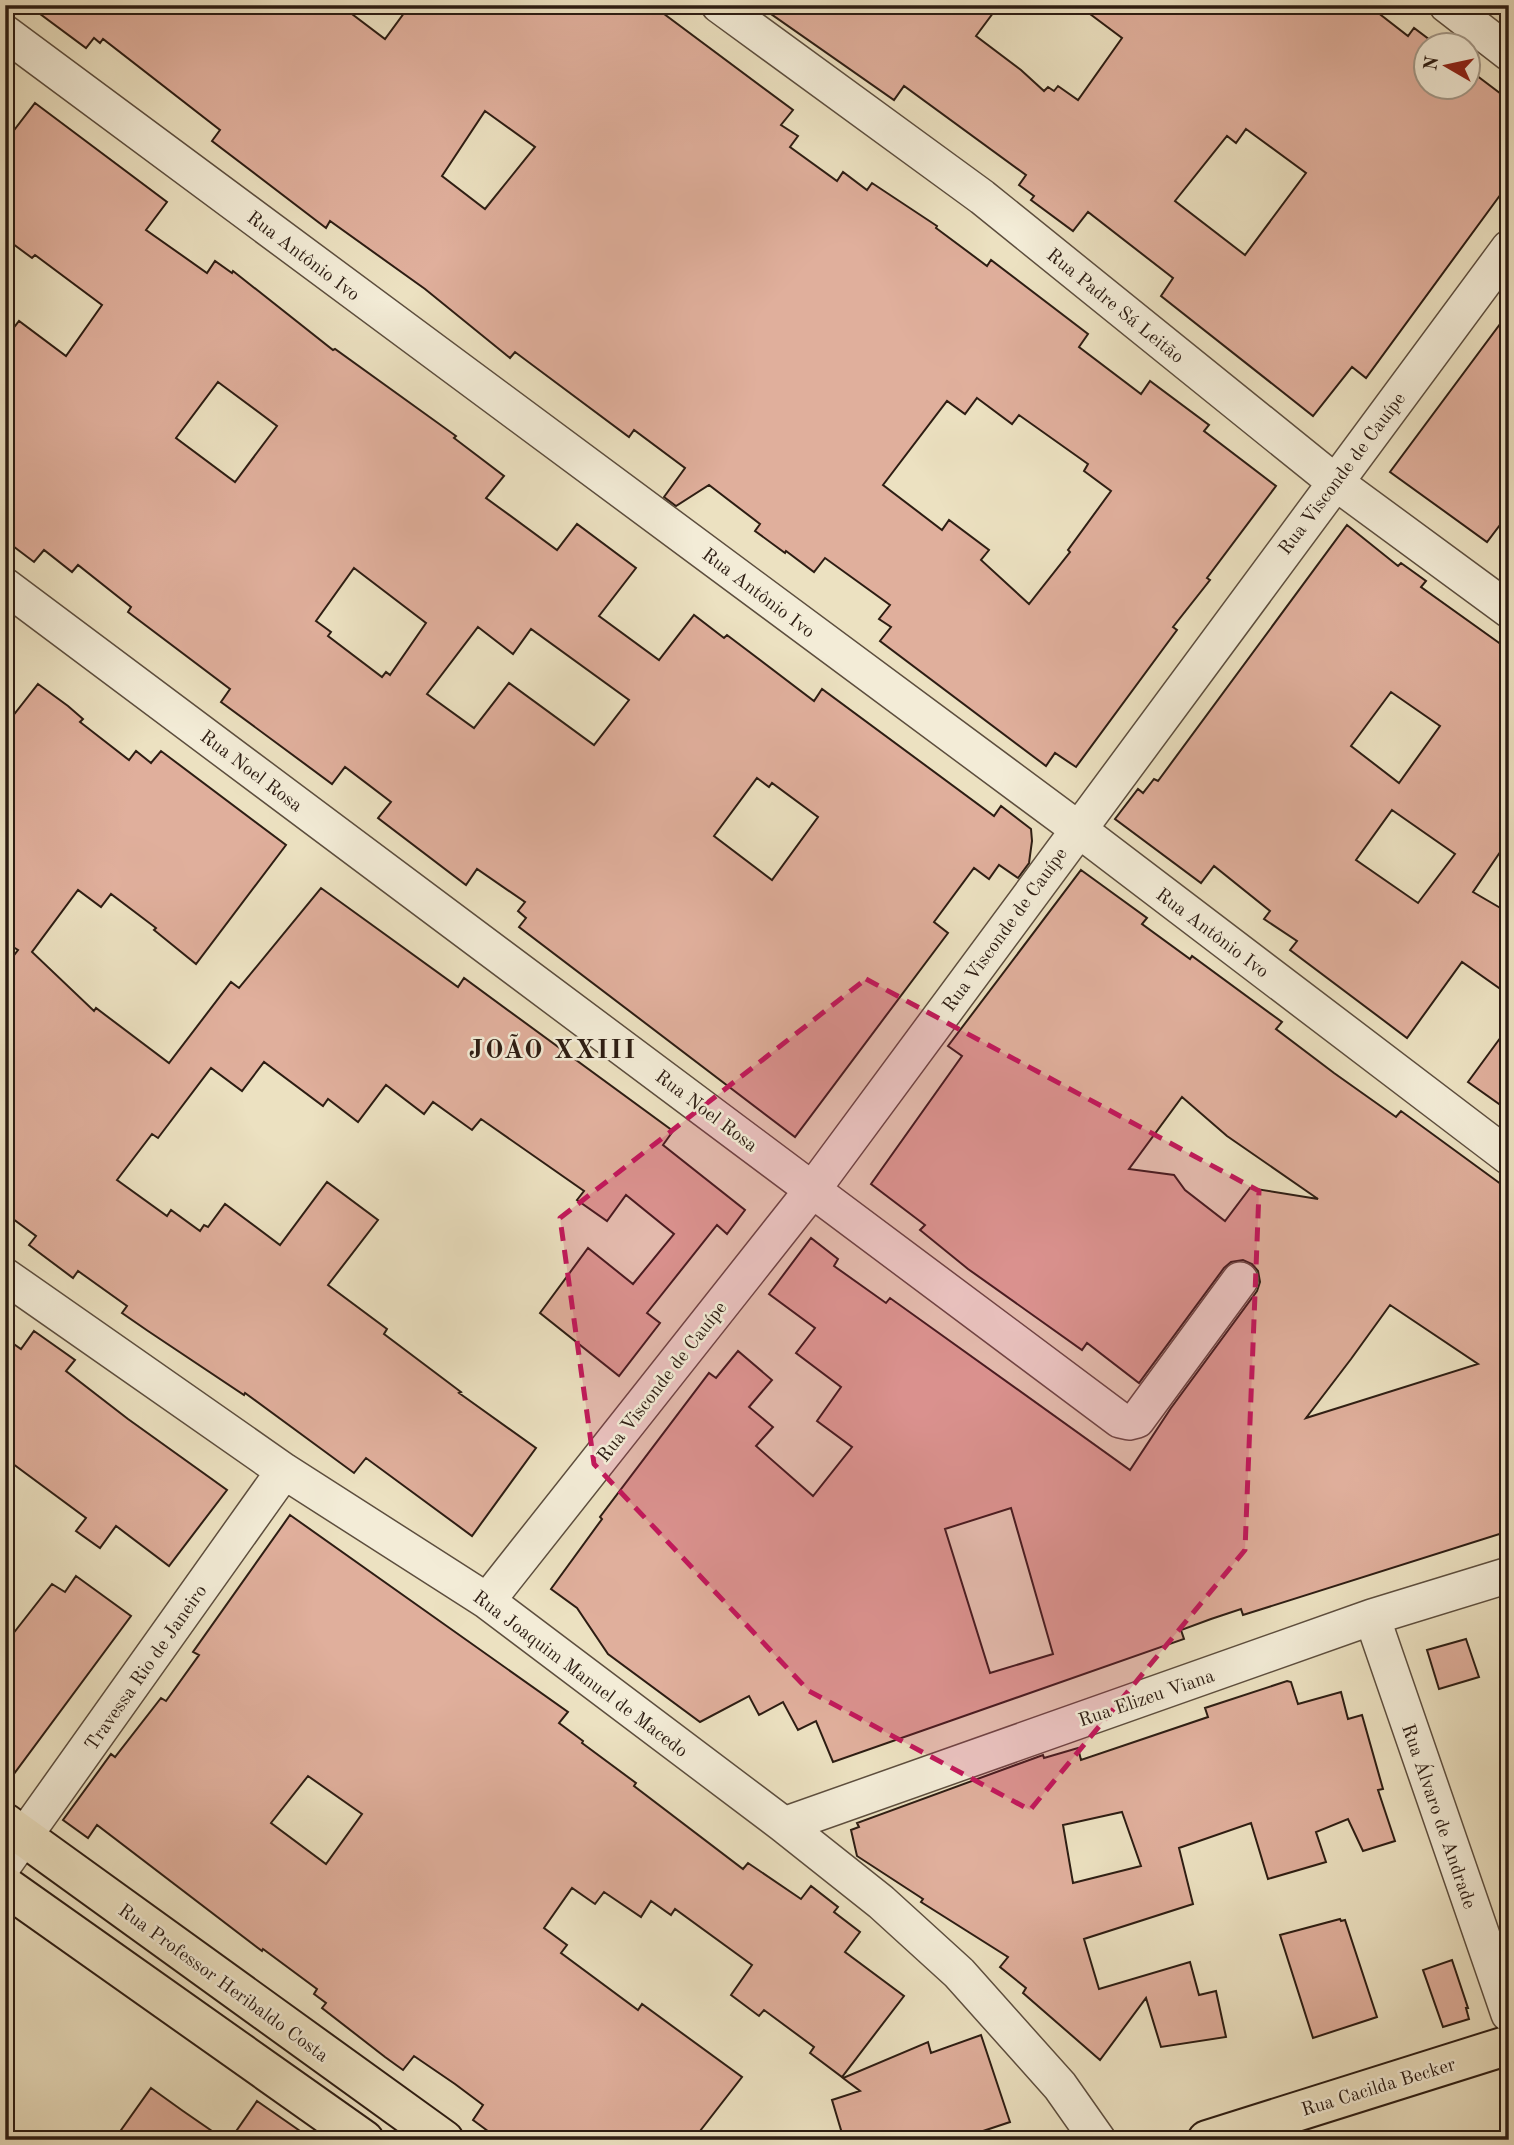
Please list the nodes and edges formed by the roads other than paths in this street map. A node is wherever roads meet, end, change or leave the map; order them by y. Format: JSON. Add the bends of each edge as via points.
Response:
{"nodes":[{"id":1,"x":719,"y":5,"type":"edge"},
{"id":2,"x":1447,"y":5,"type":"edge"},
{"id":3,"x":5,"y":33,"type":"edge"},
{"id":4,"x":1509,"y":53,"type":"edge"},
{"id":5,"x":1509,"y":248,"type":"edge"},
{"id":6,"x":1335,"y":482,"type":"junction"},
{"id":7,"x":5,"y":586,"type":"edge"},
{"id":8,"x":1509,"y":610,"type":"edge"},
{"id":9,"x":1078,"y":829,"type":"junction"},
{"id":10,"x":1509,"y":1157,"type":"edge"},
{"id":11,"x":813,"y":1189,"type":"junction"},
{"id":12,"x":5,"y":1276,"type":"edge"},
{"id":13,"x":1240,"y":1280,"type":"dead end"},
{"id":14,"x":284,"y":1471,"type":"junction"},
{"id":15,"x":1509,"y":1575,"type":"edge"},
{"id":16,"x":487,"y":1601,"type":"junction"},
{"id":17,"x":1371,"y":1618,"type":"junction"},
{"id":18,"x":784,"y":1825,"type":"junction"},
{"id":19,"x":11,"y":1841,"type":"edge"},
{"id":20,"x":5,"y":1886,"type":"edge"},
{"id":21,"x":1509,"y":2014,"type":"edge"},
{"id":22,"x":1509,"y":2045,"type":"edge"},
{"id":23,"x":364,"y":2140,"type":"edge"},
{"id":24,"x":444,"y":2140,"type":"edge"},
{"id":25,"x":1098,"y":2140,"type":"edge"},
{"id":26,"x":1207,"y":2140,"type":"edge"}],
"edges":[{"from":1,"to":6,"type":"street","name":"Rua Padre Sá Leitão","via":[[982,197]]},
{"from":2,"to":4,"type":"street"},
{"from":3,"to":9,"type":"street","name":"Rua Antônio Ivo"},
{"from":5,"to":6,"type":"street","name":"Rua Visconde de Cauípe"},
{"from":6,"to":8,"type":"street","name":"Rua Padre Sá Leitão"},
{"from":6,"to":9,"type":"street","name":"Rua Visconde de Cauípe"},
{"from":7,"to":11,"type":"street","name":"Rua Noel Rosa"},
{"from":9,"to":10,"type":"street","name":"Rua Antônio Ivo"},
{"from":9,"to":11,"type":"street","name":"Rua Visconde de Cauípe"},
{"from":11,"to":13,"type":"street","name":"Rua Noel Rosa","via":[[1120,1420],[1129,1422],[1137,1420]]},
{"from":11,"to":16,"type":"street","name":"Rua Visconde de Cauípe"},
{"from":12,"to":14,"type":"street","name":"Rua Joaquim Manuel de Macedo"},
{"from":14,"to":16,"type":"street","name":"Rua Joaquim Manuel de Macedo"},
{"from":14,"to":19,"type":"street","name":"Travessa Rio de Janeiro"},
{"from":15,"to":17,"type":"street","name":"Rua Elizeu Viana"},
{"from":16,"to":18,"type":"street","name":"Rua Joaquim Manuel de Macedo"},
{"from":17,"to":18,"type":"street","name":"Rua Elizeu Viana"},
{"from":17,"to":21,"type":"street","name":"Rua Álvaro de Andrade"},
{"from":18,"to":25,"type":"street","name":"Rua Joaquim Manuel de Macedo","via":[[881,1902],[959,1973],[1060,2086]]},
{"from":19,"to":24,"type":"main road","name":"Rua Professor Heribaldo Costa"},
{"from":20,"to":23,"type":"main road"},
{"from":22,"to":26,"type":"main road","name":"Rua Cacilda Becker"}]}
